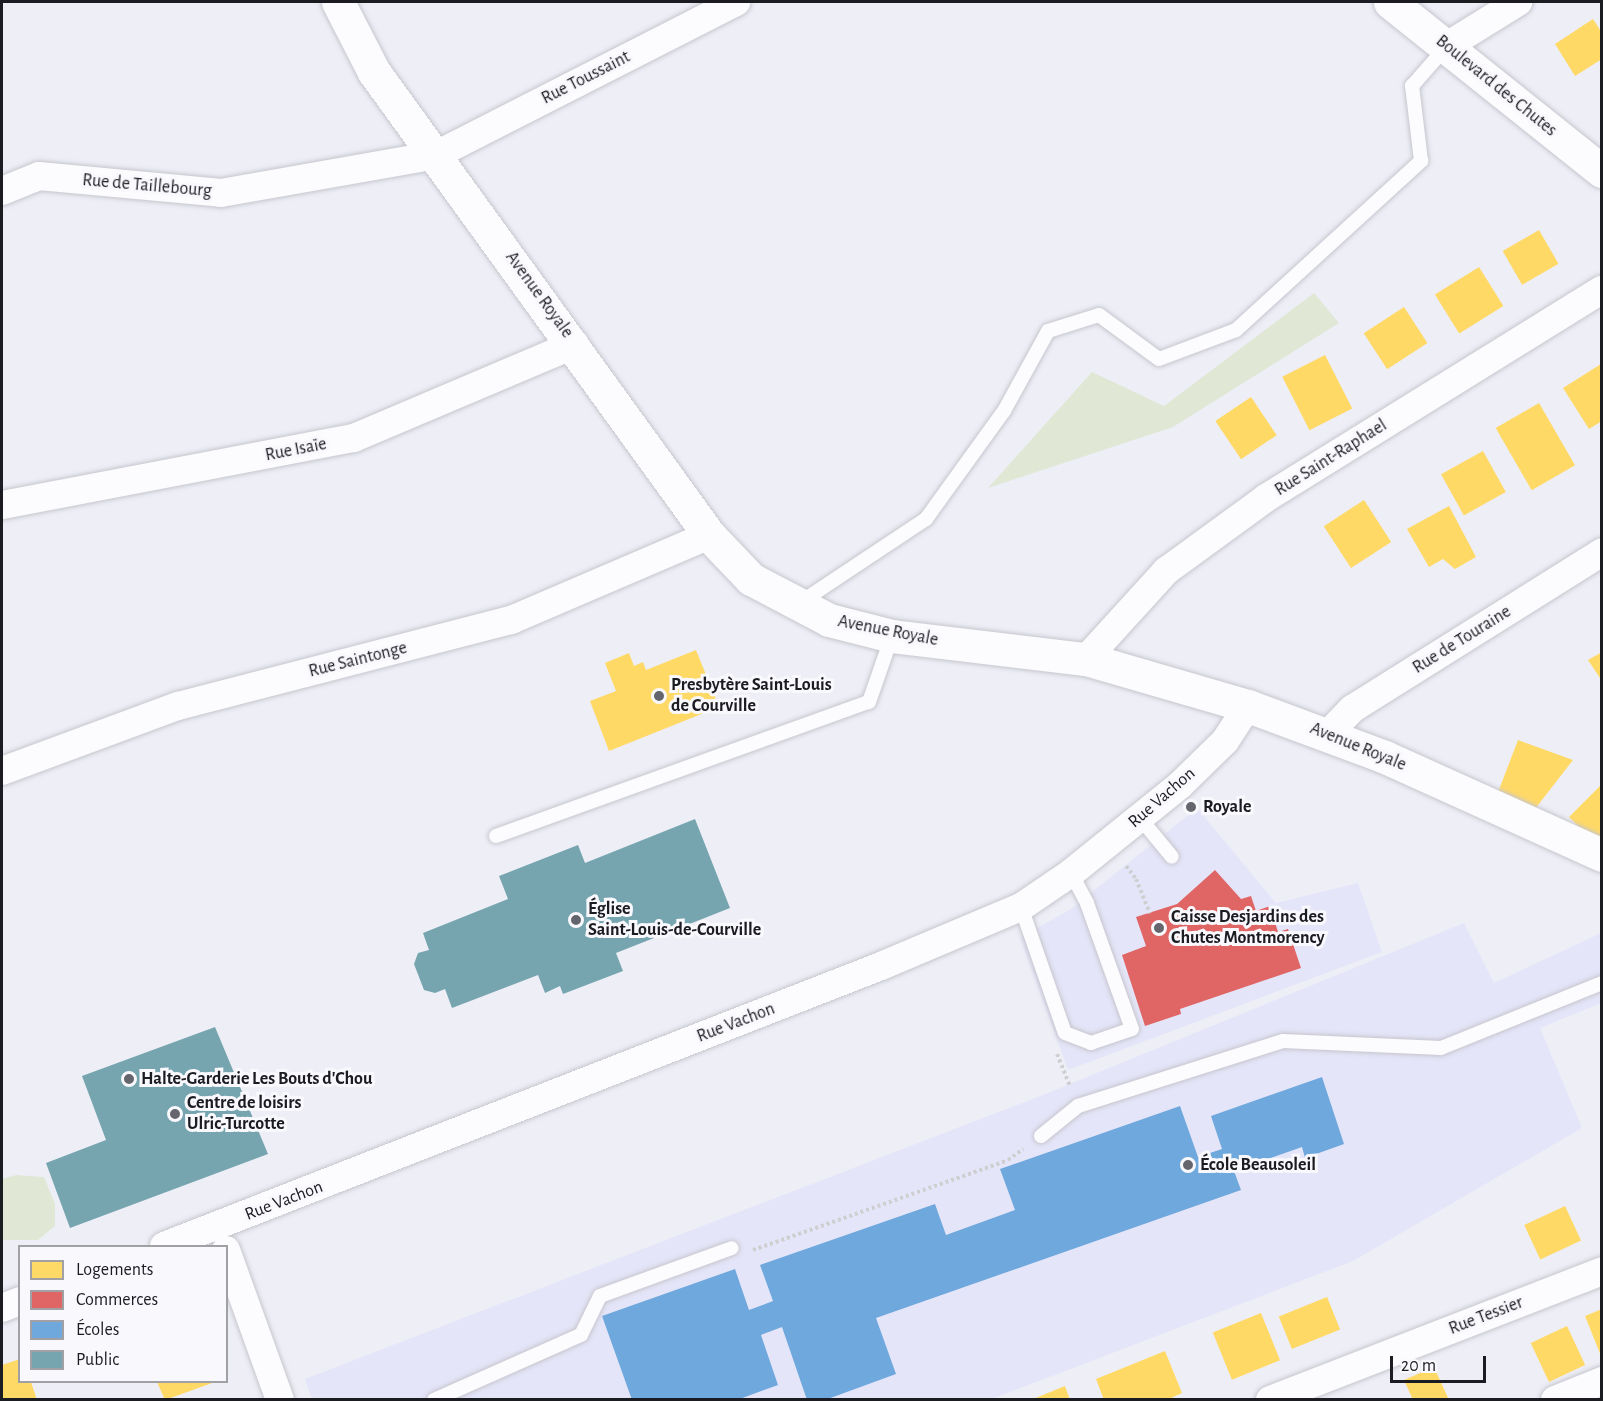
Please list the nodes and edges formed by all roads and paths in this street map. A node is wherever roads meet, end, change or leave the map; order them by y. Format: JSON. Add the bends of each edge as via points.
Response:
{"nodes":[{"id":1,"x":338,"y":2,"type":"edge"},
{"id":2,"x":736,"y":2,"type":"edge"},
{"id":3,"x":1390,"y":2,"type":"edge"},
{"id":4,"x":1518,"y":2,"type":"edge"},
{"id":5,"x":1447,"y":46,"type":"junction"},
{"id":6,"x":436,"y":155,"type":"junction"},
{"id":7,"x":1602,"y":171,"type":"edge"},
{"id":8,"x":2,"y":190,"type":"edge"},
{"id":9,"x":1602,"y":290,"type":"edge"},
{"id":10,"x":575,"y":344,"type":"junction"},
{"id":11,"x":2,"y":505,"type":"edge"},
{"id":12,"x":710,"y":535,"type":"junction"},
{"id":13,"x":1602,"y":552,"type":"edge"},
{"id":14,"x":798,"y":604,"type":"junction"},
{"id":15,"x":892,"y":636,"type":"junction"},
{"id":16,"x":1086,"y":660,"type":"junction"},
{"id":17,"x":1248,"y":706,"type":"junction"},
{"id":18,"x":1328,"y":734,"type":"junction"},
{"id":19,"x":2,"y":771,"type":"edge"},
{"id":20,"x":1140,"y":818,"type":"junction"},
{"id":21,"x":496,"y":836,"type":"dead end"},
{"id":22,"x":1602,"y":855,"type":"edge"},
{"id":23,"x":1172,"y":857,"type":"dead end"},
{"id":24,"x":1125,"y":864,"type":"dead end"},
{"id":25,"x":1071,"y":873,"type":"junction"},
{"id":26,"x":1021,"y":907,"type":"junction"},
{"id":27,"x":1150,"y":913,"type":"dead end"},
{"id":28,"x":1602,"y":982,"type":"edge"},
{"id":29,"x":1041,"y":1136,"type":"joint"},
{"id":30,"x":223,"y":1241,"type":"edge"},
{"id":31,"x":176,"y":1245,"type":"edge"},
{"id":32,"x":732,"y":1248,"type":"joint"},
{"id":33,"x":228,"y":1255,"type":"edge"},
{"id":34,"x":1602,"y":1271,"type":"edge"},
{"id":35,"x":18,"y":1302,"type":"edge"},
{"id":36,"x":2,"y":1308,"type":"edge"},
{"id":37,"x":1602,"y":1381,"type":"edge"},
{"id":38,"x":280,"y":1400,"type":"edge"},
{"id":39,"x":434,"y":1400,"type":"edge"},
{"id":40,"x":1270,"y":1400,"type":"edge"},
{"id":41,"x":1554,"y":1400,"type":"edge"}],
"edges":[{"from":1,"to":6,"type":"main road","name":"Avenue Royale","via":[[374,72]]},
{"from":2,"to":6,"type":"street","name":"Rue Toussaint"},
{"from":3,"to":5,"type":"main road","name":"Boulevard des Chutes"},
{"from":4,"to":5,"type":"street"},
{"from":5,"to":7,"type":"main road","name":"Boulevard des Chutes"},
{"from":5,"to":14,"type":"lane","via":[[1412,86],[1421,162],[1236,330],[1159,359],[1099,315],[1048,331],[1004,411],[926,519]]},
{"from":6,"to":8,"type":"street","name":"Rue de Taillebourg","via":[[221,193],[39,176]]},
{"from":6,"to":10,"type":"main road","name":"Avenue Royale"},
{"from":9,"to":16,"type":"street","name":"Rue Saint-Raphael","via":[[1266,498],[1166,571]]},
{"from":10,"to":11,"type":"street","name":"Rue Isaïe","via":[[354,438]]},
{"from":10,"to":12,"type":"main road","name":"Avenue Royale"},
{"from":12,"to":14,"type":"main road","name":"Avenue Royale","via":[[751,579]]},
{"from":12,"to":19,"type":"street","name":"Rue Saintonge","via":[[511,620],[178,706]]},
{"from":13,"to":18,"type":"street","name":"Rue de Touraine","via":[[1352,709]]},
{"from":14,"to":15,"type":"main road","name":"Avenue Royale","via":[[829,620]]},
{"from":15,"to":16,"type":"main road","name":"Avenue Royale"},
{"from":15,"to":21,"type":"lane","via":[[869,702]]},
{"from":16,"to":17,"type":"main road","name":"Avenue Royale"},
{"from":17,"to":18,"type":"main road","name":"Avenue Royale"},
{"from":17,"to":20,"type":"street","name":"Rue Vachon","via":[[1225,741]]},
{"from":18,"to":22,"type":"main road","name":"Avenue Royale"},
{"from":20,"to":23,"type":"lane"},
{"from":20,"to":25,"type":"street","name":"Rue Vachon"},
{"from":24,"to":27,"type":"path","via":[[1137,879]]},
{"from":25,"to":26,"type":"street","name":"Rue Vachon"},
{"from":25,"to":26,"type":"lane","via":[[1087,903],[1132,1029],[1091,1043],[1065,1033]]},
{"from":26,"to":30,"type":"street","name":"Rue Vachon"},
{"from":28,"to":29,"type":"lane","via":[[1441,1048],[1283,1041],[1078,1106]]},
{"from":29,"to":32,"type":"path","via":[[997,1164],[753,1250]]},
{"from":30,"to":31,"type":"street","name":"Rue Vachon"},
{"from":32,"to":39,"type":"lane","via":[[600,1296],[581,1335]]},
{"from":33,"to":38,"type":"street"},
{"from":34,"to":40,"type":"street","name":"Rue Tessier"},
{"from":35,"to":36,"type":"street"},
{"from":37,"to":41,"type":"street"}]}
